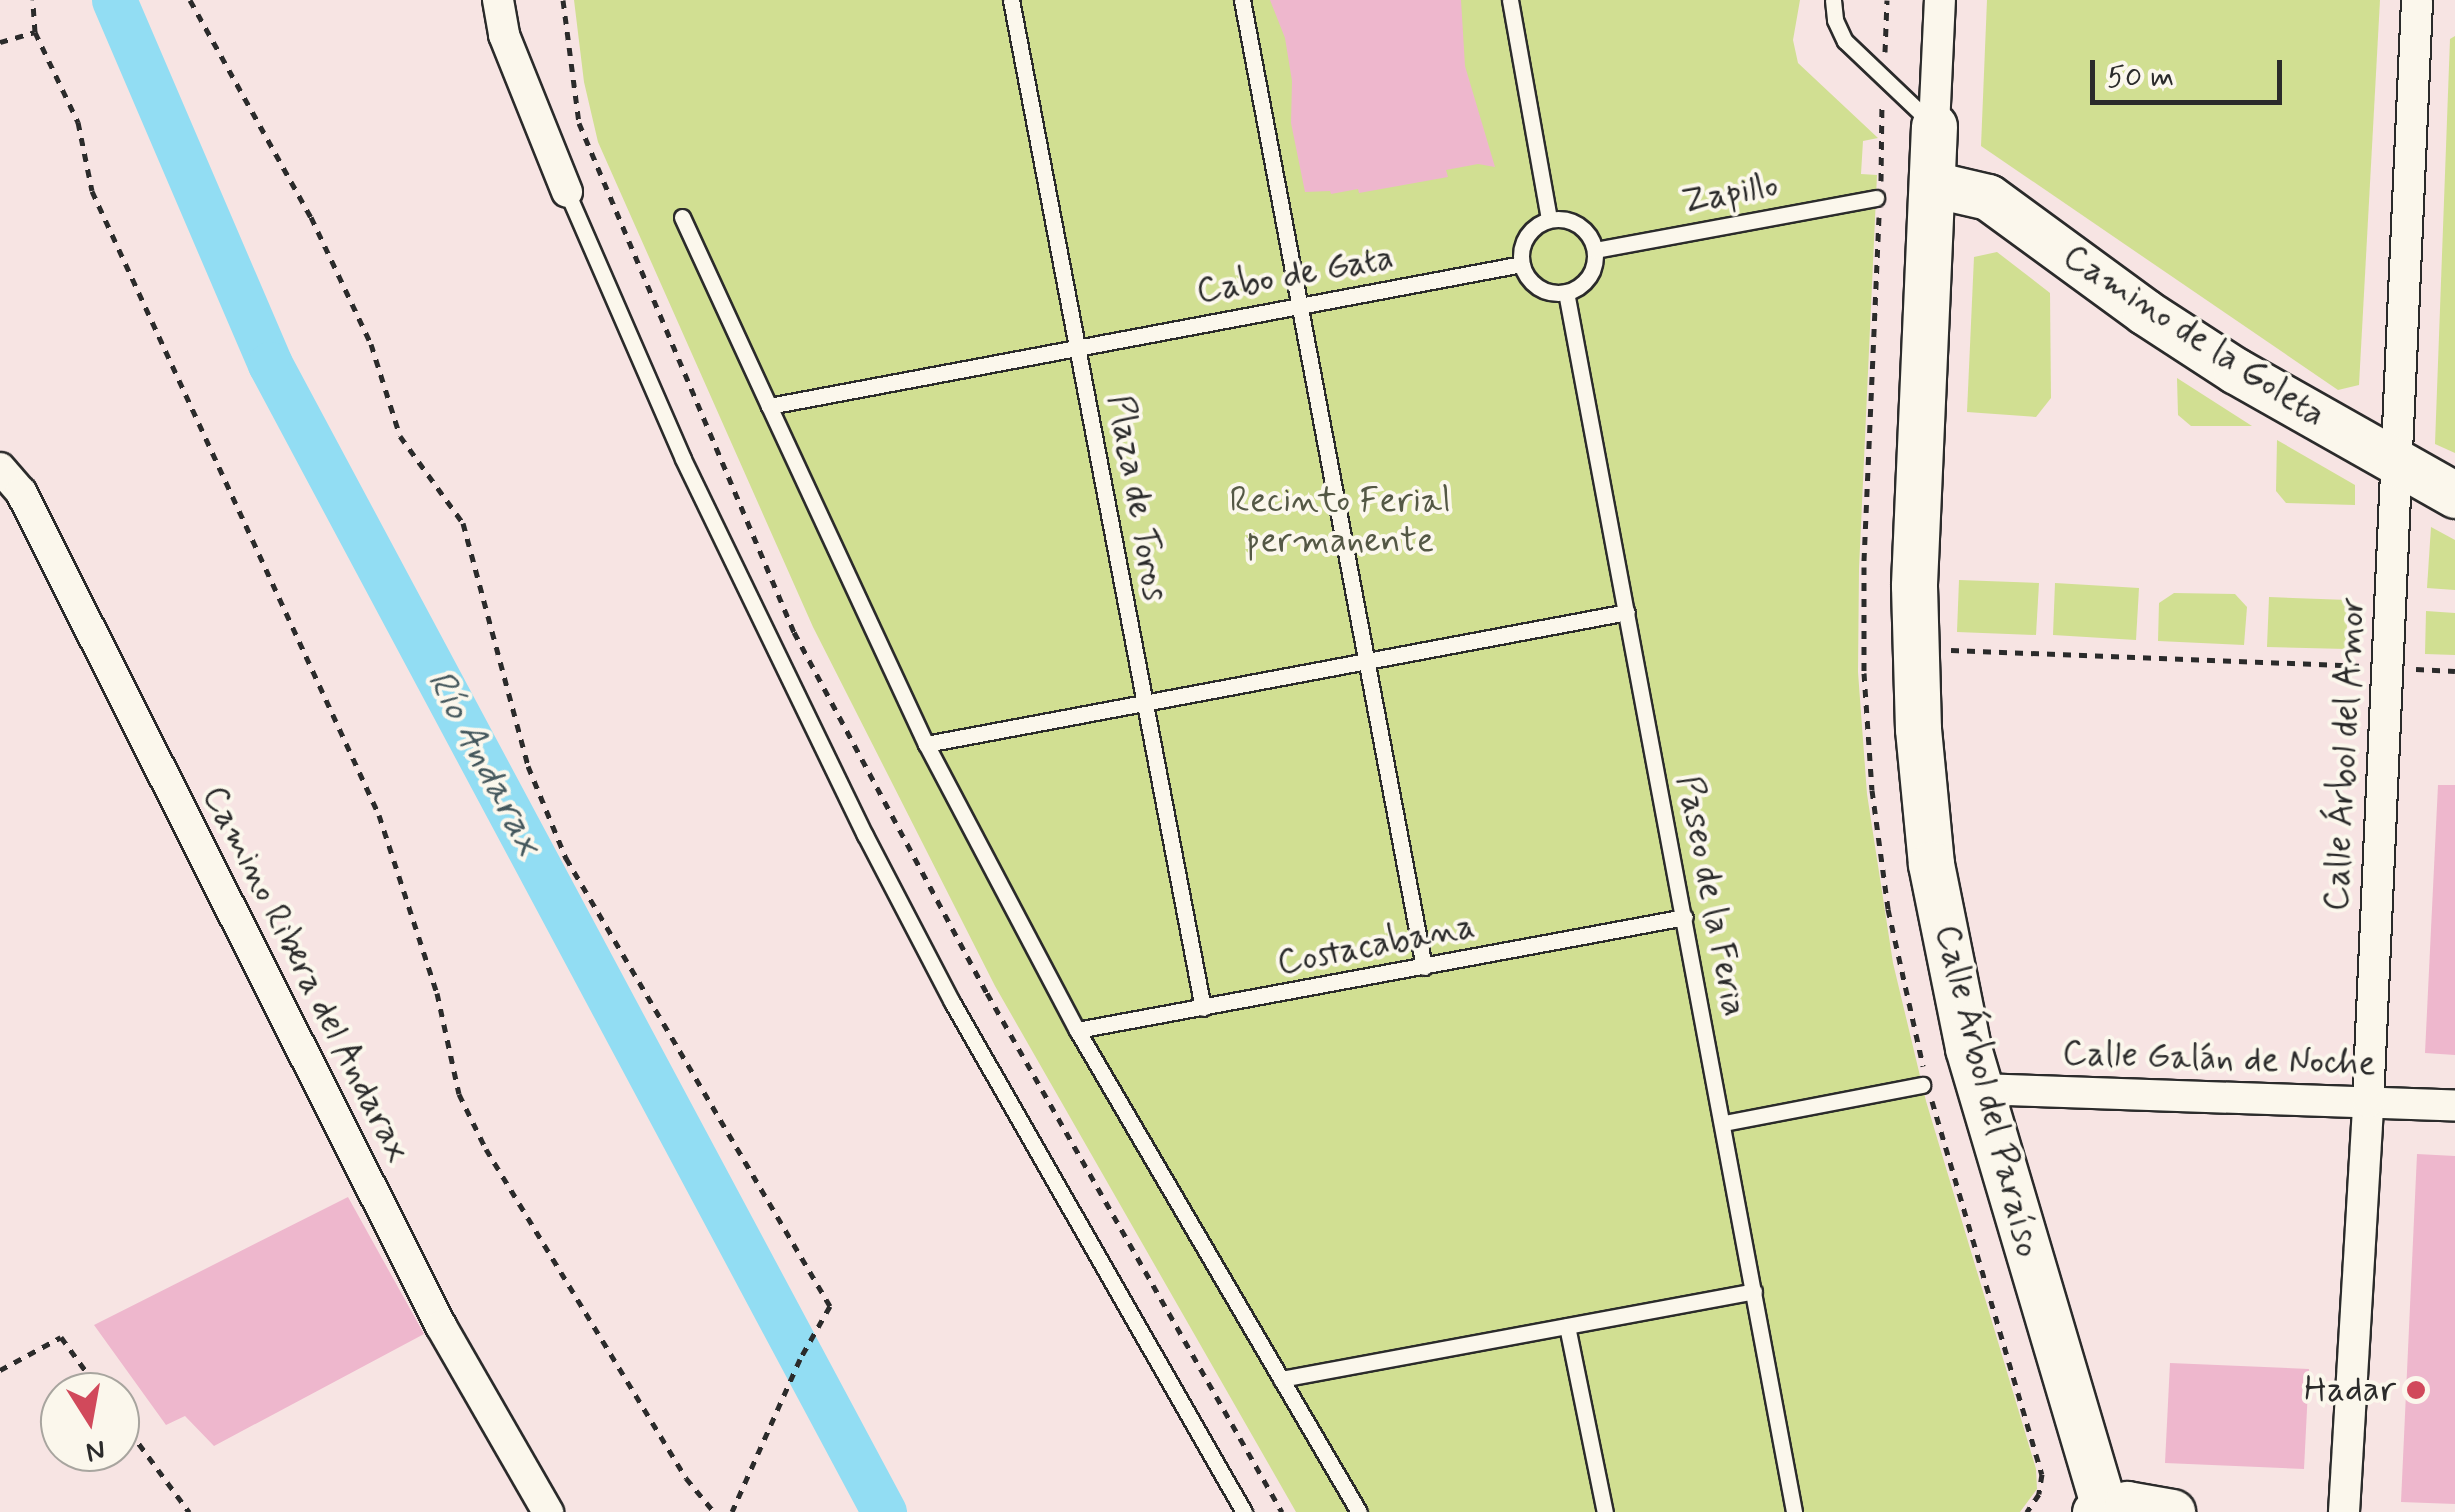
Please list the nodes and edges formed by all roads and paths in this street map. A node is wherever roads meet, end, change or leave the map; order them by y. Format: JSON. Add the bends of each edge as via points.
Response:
{"nodes":[{"id":1,"x":33,"y":0,"type":"edge"},
{"id":2,"x":190,"y":0,"type":"edge"},
{"id":3,"x":498,"y":0,"type":"edge"},
{"id":4,"x":562,"y":0,"type":"edge"},
{"id":5,"x":1011,"y":0,"type":"edge"},
{"id":6,"x":1242,"y":0,"type":"edge"},
{"id":7,"x":1510,"y":0,"type":"edge"},
{"id":8,"x":1833,"y":0,"type":"edge"},
{"id":9,"x":1940,"y":0,"type":"edge"},
{"id":10,"x":2417,"y":0,"type":"edge"},
{"id":11,"x":34,"y":32,"type":"junction"},
{"id":12,"x":0,"y":42,"type":"edge"},
{"id":13,"x":1934,"y":126,"type":"junction"},
{"id":14,"x":1932,"y":184,"type":"junction"},
{"id":15,"x":567,"y":192,"type":"joint"},
{"id":16,"x":1876,"y":198,"type":"dead end"},
{"id":17,"x":682,"y":218,"type":"dead end"},
{"id":18,"x":1549,"y":220,"type":"junction"},
{"id":19,"x":1595,"y":250,"type":"junction"},
{"id":20,"x":1522,"y":264,"type":"junction"},
{"id":21,"x":1566,"y":292,"type":"junction"},
{"id":22,"x":1299,"y":304,"type":"junction"},
{"id":23,"x":1078,"y":346,"type":"junction"},
{"id":24,"x":769,"y":406,"type":"junction"},
{"id":25,"x":2396,"y":462,"type":"junction"},
{"id":26,"x":0,"y":468,"type":"edge"},
{"id":27,"x":2455,"y":495,"type":"edge"},
{"id":28,"x":1626,"y":612,"type":"junction"},
{"id":29,"x":1966,"y":650,"type":"dead end"},
{"id":30,"x":1876,"y":653,"type":"dead end"},
{"id":31,"x":1863,"y":654,"type":"dead end"},
{"id":32,"x":1366,"y":662,"type":"junction"},
{"id":33,"x":2376,"y":667,"type":"dead end"},
{"id":34,"x":2402,"y":668,"type":"dead end"},
{"id":35,"x":2455,"y":671,"type":"edge"},
{"id":36,"x":1144,"y":703,"type":"junction"},
{"id":37,"x":926,"y":744,"type":"junction"},
{"id":38,"x":1685,"y":918,"type":"junction"},
{"id":39,"x":1424,"y":967,"type":"junction"},
{"id":40,"x":1203,"y":1008,"type":"junction"},
{"id":41,"x":1077,"y":1030,"type":"junction"},
{"id":42,"x":1922,"y":1085,"type":"dead end"},
{"id":43,"x":1980,"y":1089,"type":"junction"},
{"id":44,"x":2368,"y":1102,"type":"junction"},
{"id":45,"x":2455,"y":1106,"type":"edge"},
{"id":46,"x":1724,"y":1123,"type":"junction"},
{"id":47,"x":1754,"y":1292,"type":"junction"},
{"id":48,"x":1567,"y":1326,"type":"junction"},
{"id":49,"x":0,"y":1370,"type":"edge"},
{"id":50,"x":86,"y":1372,"type":"edge"},
{"id":51,"x":1281,"y":1379,"type":"junction"},
{"id":52,"x":140,"y":1445,"type":"edge"},
{"id":53,"x":2100,"y":1510,"type":"edge"},
{"id":54,"x":189,"y":1512,"type":"edge"},
{"id":55,"x":548,"y":1512,"type":"edge"},
{"id":56,"x":714,"y":1512,"type":"edge"},
{"id":57,"x":732,"y":1512,"type":"edge"},
{"id":58,"x":1244,"y":1512,"type":"edge"},
{"id":59,"x":1282,"y":1512,"type":"edge"},
{"id":60,"x":1359,"y":1512,"type":"edge"},
{"id":61,"x":1605,"y":1512,"type":"edge"},
{"id":62,"x":1794,"y":1512,"type":"edge"},
{"id":63,"x":2172,"y":1512,"type":"edge"},
{"id":64,"x":2344,"y":1512,"type":"edge"}],
"edges":[{"from":1,"to":11,"type":"path"},
{"from":2,"to":57,"type":"path","via":[[311,217],[370,344],[400,436],[464,523],[528,766],[566,858],[830,1306]]},
{"from":3,"to":15,"type":"street","via":[[504,35]]},
{"from":4,"to":59,"type":"path","via":[[579,124],[794,632],[986,993]]},
{"from":5,"to":23,"type":"lane","name":"Plaza de Toros"},
{"from":6,"to":22,"type":"lane"},
{"from":7,"to":18,"type":"lane"},
{"from":8,"to":13,"type":"lane","via":[[1845,41]]},
{"from":9,"to":13,"type":"street"},
{"from":10,"to":25,"type":"street","name":"Calle Árbol del Amor"},
{"from":11,"to":12,"type":"path"},
{"from":11,"to":56,"type":"path","via":[[78,122],[92,191],[380,815],[437,993],[459,1094],[676,1462]]},
{"from":13,"to":14,"type":"street","name":"Calle Árbol del Paraíso"},
{"from":14,"to":25,"type":"street","name":"Camino de la Goleta","via":[[1988,196],[2206,351]]},
{"from":14,"to":43,"type":"street","name":"Calle Árbol del Paraíso","via":[[1914,586],[1918,729],[1931,864]]},
{"from":15,"to":58,"type":"lane","via":[[683,459],[874,852],[952,1002]]},
{"from":16,"to":19,"type":"lane","name":"Zapillo"},
{"from":17,"to":24,"type":"lane"},
{"from":18,"to":19,"type":"lane","via":[[1580,226]]},
{"from":18,"to":20,"type":"lane","via":[[1526,238]]},
{"from":19,"to":21,"type":"lane","via":[[1588,278]]},
{"from":20,"to":21,"type":"lane","via":[[1540,288]]},
{"from":20,"to":22,"type":"lane","name":"Cabo de Gata"},
{"from":21,"to":28,"type":"lane","name":"Paseo de la Feria"},
{"from":22,"to":23,"type":"lane","name":"Cabo de Gata"},
{"from":22,"to":32,"type":"lane"},
{"from":23,"to":24,"type":"lane","name":"Cabo de Gata"},
{"from":23,"to":36,"type":"lane","name":"Plaza de Toros"},
{"from":24,"to":37,"type":"lane"},
{"from":25,"to":27,"type":"street","name":"Camino de la Goleta"},
{"from":25,"to":44,"type":"street","name":"Calle Árbol del Amor"},
{"from":26,"to":55,"type":"street","name":"Camino Ribera del Andarax","via":[[21,492],[441,1326]]},
{"from":28,"to":32,"type":"lane"},
{"from":28,"to":38,"type":"lane","name":"Paseo de la Feria"},
{"from":29,"to":33,"type":"path"},
{"from":30,"to":31,"type":"path"},
{"from":32,"to":36,"type":"lane"},
{"from":32,"to":39,"type":"lane"},
{"from":34,"to":35,"type":"path"},
{"from":36,"to":37,"type":"lane"},
{"from":36,"to":40,"type":"lane","name":"Plaza de Toros"},
{"from":37,"to":41,"type":"lane"},
{"from":38,"to":39,"type":"lane","name":"Costacabana"},
{"from":38,"to":46,"type":"lane","name":"Paseo de la Feria"},
{"from":39,"to":40,"type":"lane","name":"Costacabana"},
{"from":40,"to":41,"type":"lane","name":"Costacabana"},
{"from":41,"to":51,"type":"lane"},
{"from":42,"to":46,"type":"lane"},
{"from":43,"to":44,"type":"street","name":"Calle Galán de Noche"},
{"from":43,"to":53,"type":"street","name":"Calle Árbol del Paraíso"},
{"from":44,"to":45,"type":"street","name":"Calle Galán de Noche"},
{"from":44,"to":64,"type":"street","name":"Calle Árbol del Amor"},
{"from":46,"to":47,"type":"lane","name":"Paseo de la Feria"},
{"from":47,"to":48,"type":"lane"},
{"from":47,"to":62,"type":"lane","name":"Paseo de la Feria"},
{"from":48,"to":51,"type":"lane"},
{"from":48,"to":61,"type":"lane"},
{"from":49,"to":50,"type":"path","via":[[61,1337]]},
{"from":51,"to":60,"type":"lane"},
{"from":52,"to":54,"type":"path"},
{"from":53,"to":63,"type":"street","via":[[2146,1505]]}]}
